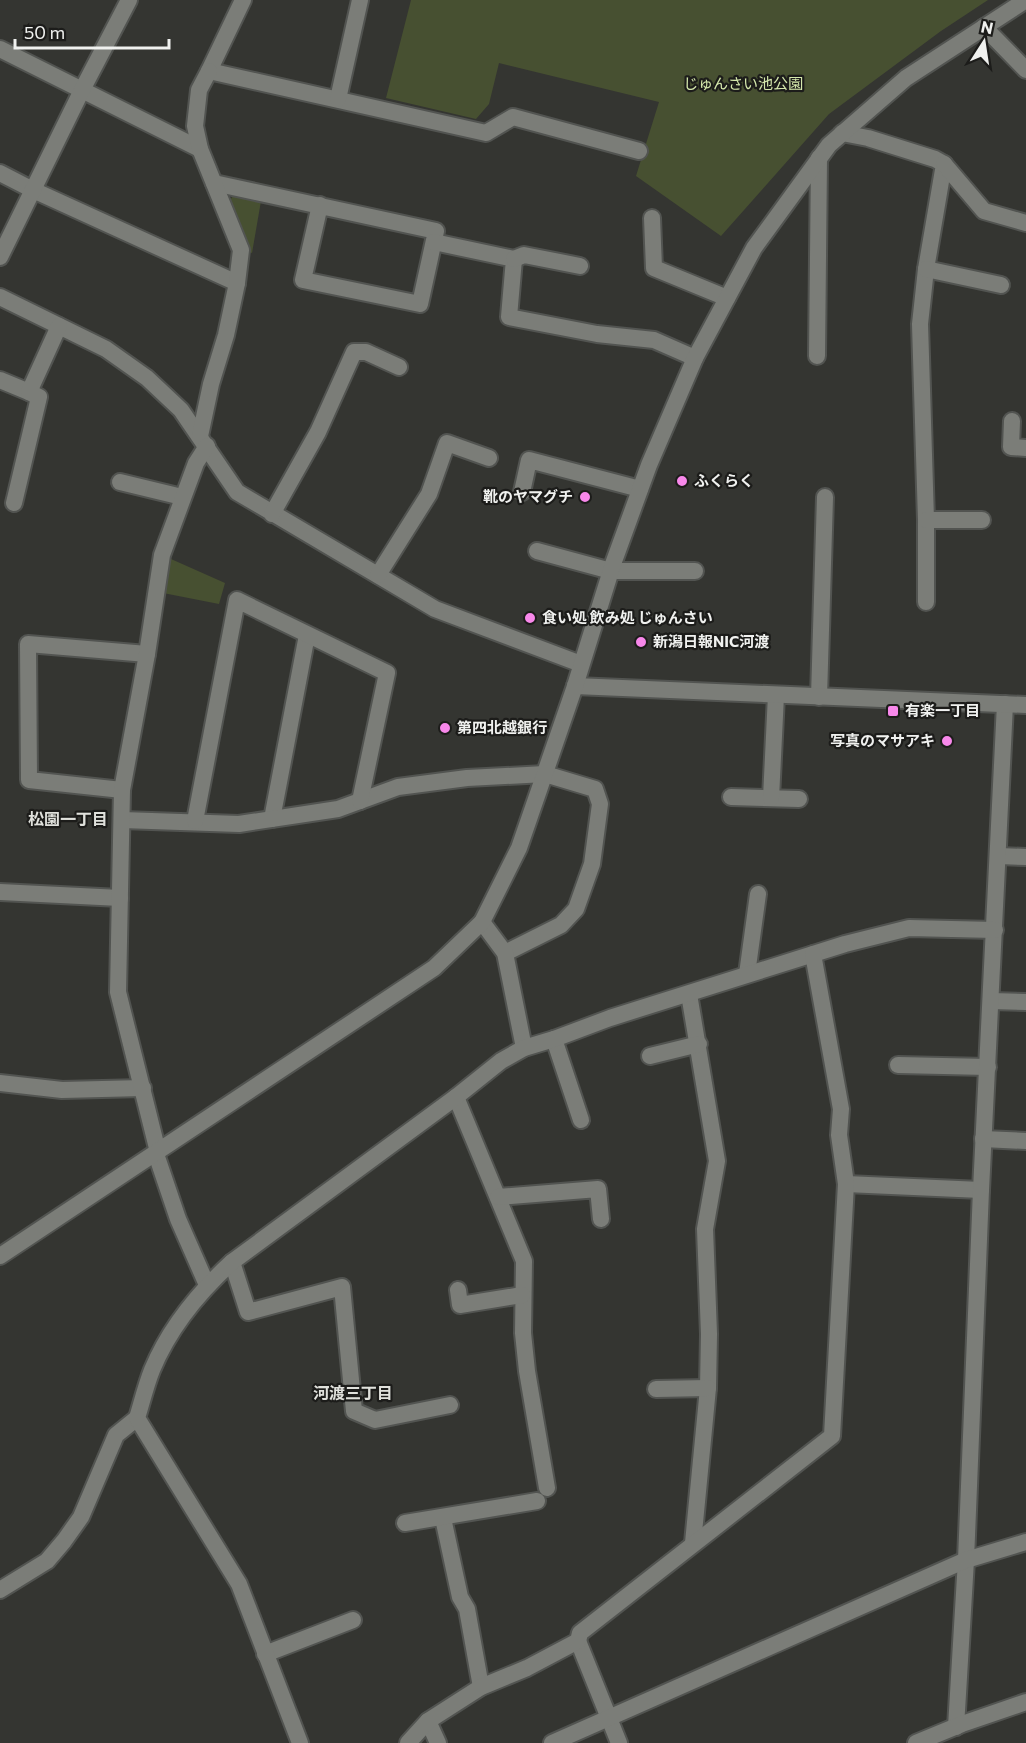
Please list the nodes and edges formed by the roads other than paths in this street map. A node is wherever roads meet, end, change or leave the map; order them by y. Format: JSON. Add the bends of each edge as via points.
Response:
{"nodes":[{"id":1,"x":129,"y":0,"type":"edge"},
{"id":2,"x":243,"y":0,"type":"edge"},
{"id":3,"x":360,"y":0,"type":"edge"},
{"id":4,"x":1026,"y":0,"type":"edge"},
{"id":5,"x":984,"y":27,"type":"junction"},
{"id":6,"x":0,"y":50,"type":"edge"},
{"id":7,"x":1026,"y":70,"type":"edge"},
{"id":8,"x":209,"y":71,"type":"junction"},
{"id":9,"x":82,"y":90,"type":"junction"},
{"id":10,"x":338,"y":99,"type":"junction"},
{"id":11,"x":842,"y":133,"type":"junction"},
{"id":12,"x":200,"y":149,"type":"junction"},
{"id":13,"x":639,"y":151,"type":"dead end"},
{"id":14,"x":819,"y":158,"type":"junction"},
{"id":15,"x":944,"y":164,"type":"junction"},
{"id":16,"x":0,"y":173,"type":"edge"},
{"id":17,"x":214,"y":183,"type":"junction"},
{"id":18,"x":33,"y":190,"type":"junction"},
{"id":19,"x":320,"y":205,"type":"junction"},
{"id":20,"x":652,"y":218,"type":"dead end"},
{"id":21,"x":1026,"y":223,"type":"edge"},
{"id":22,"x":434,"y":242,"type":"junction"},
{"id":23,"x":0,"y":257,"type":"edge"},
{"id":24,"x":513,"y":259,"type":"junction"},
{"id":25,"x":580,"y":267,"type":"dead end"},
{"id":26,"x":926,"y":269,"type":"junction"},
{"id":27,"x":237,"y":283,"type":"junction"},
{"id":28,"x":1001,"y":285,"type":"dead end"},
{"id":29,"x":0,"y":297,"type":"edge"},
{"id":30,"x":727,"y":298,"type":"junction"},
{"id":31,"x":60,"y":326,"type":"junction"},
{"id":32,"x":817,"y":356,"type":"dead end"},
{"id":33,"x":695,"y":358,"type":"junction"},
{"id":34,"x":399,"y":367,"type":"dead end"},
{"id":35,"x":0,"y":380,"type":"edge"},
{"id":36,"x":29,"y":392,"type":"junction"},
{"id":37,"x":1012,"y":420,"type":"dead end"},
{"id":38,"x":204,"y":441,"type":"junction"},
{"id":39,"x":1026,"y":448,"type":"edge"},
{"id":40,"x":489,"y":458,"type":"dead end"},
{"id":41,"x":120,"y":482,"type":"dead end"},
{"id":42,"x":640,"y":489,"type":"junction"},
{"id":43,"x":522,"y":492,"type":"dead end"},
{"id":44,"x":182,"y":497,"type":"junction"},
{"id":45,"x":825,"y":497,"type":"dead end"},
{"id":46,"x":14,"y":503,"type":"dead end"},
{"id":47,"x":272,"y":513,"type":"junction"},
{"id":48,"x":926,"y":520,"type":"junction"},
{"id":49,"x":982,"y":520,"type":"dead end"},
{"id":50,"x":537,"y":551,"type":"dead end"},
{"id":51,"x":611,"y":571,"type":"junction"},
{"id":52,"x":695,"y":571,"type":"dead end"},
{"id":53,"x":378,"y":575,"type":"junction"},
{"id":54,"x":926,"y":602,"type":"dead end"},
{"id":55,"x":307,"y":635,"type":"junction"},
{"id":56,"x":147,"y":654,"type":"junction"},
{"id":57,"x":581,"y":664,"type":"junction"},
{"id":58,"x":575,"y":686,"type":"junction"},
{"id":59,"x":776,"y":695,"type":"junction"},
{"id":60,"x":819,"y":697,"type":"junction"},
{"id":61,"x":1005,"y":704,"type":"junction"},
{"id":62,"x":1026,"y":705,"type":"edge"},
{"id":63,"x":544,"y":774,"type":"junction"},
{"id":64,"x":122,"y":790,"type":"junction"},
{"id":65,"x":731,"y":797,"type":"dead end"},
{"id":66,"x":771,"y":798,"type":"junction"},
{"id":67,"x":799,"y":799,"type":"dead end"},
{"id":68,"x":360,"y":801,"type":"junction"},
{"id":69,"x":272,"y":819,"type":"junction"},
{"id":70,"x":122,"y":820,"type":"junction"},
{"id":71,"x":195,"y":821,"type":"junction"},
{"id":72,"x":999,"y":856,"type":"junction"},
{"id":73,"x":1026,"y":857,"type":"edge"},
{"id":74,"x":0,"y":892,"type":"edge"},
{"id":75,"x":758,"y":894,"type":"dead end"},
{"id":76,"x":120,"y":898,"type":"junction"},
{"id":77,"x":482,"y":922,"type":"junction"},
{"id":78,"x":995,"y":930,"type":"junction"},
{"id":79,"x":505,"y":953,"type":"junction"},
{"id":80,"x":813,"y":954,"type":"junction"},
{"id":81,"x":747,"y":975,"type":"junction"},
{"id":82,"x":689,"y":994,"type":"junction"},
{"id":83,"x":991,"y":1001,"type":"junction"},
{"id":84,"x":1026,"y":1002,"type":"edge"},
{"id":85,"x":555,"y":1040,"type":"junction"},
{"id":86,"x":699,"y":1044,"type":"junction"},
{"id":87,"x":524,"y":1048,"type":"junction"},
{"id":88,"x":650,"y":1056,"type":"dead end"},
{"id":89,"x":898,"y":1065,"type":"dead end"},
{"id":90,"x":988,"y":1066,"type":"junction"},
{"id":91,"x":0,"y":1083,"type":"edge"},
{"id":92,"x":143,"y":1088,"type":"junction"},
{"id":93,"x":456,"y":1097,"type":"junction"},
{"id":94,"x":581,"y":1120,"type":"dead end"},
{"id":95,"x":983,"y":1139,"type":"junction"},
{"id":96,"x":1026,"y":1141,"type":"edge"},
{"id":97,"x":157,"y":1153,"type":"junction"},
{"id":98,"x":846,"y":1184,"type":"junction"},
{"id":99,"x":981,"y":1190,"type":"junction"},
{"id":100,"x":498,"y":1197,"type":"junction"},
{"id":101,"x":601,"y":1219,"type":"dead end"},
{"id":102,"x":0,"y":1256,"type":"edge"},
{"id":103,"x":231,"y":1263,"type":"junction"},
{"id":104,"x":207,"y":1285,"type":"junction"},
{"id":105,"x":458,"y":1290,"type":"dead end"},
{"id":106,"x":522,"y":1295,"type":"junction"},
{"id":107,"x":708,"y":1388,"type":"junction"},
{"id":108,"x":656,"y":1389,"type":"dead end"},
{"id":109,"x":450,"y":1405,"type":"dead end"},
{"id":110,"x":137,"y":1418,"type":"junction"},
{"id":111,"x":443,"y":1518,"type":"junction"},
{"id":112,"x":405,"y":1523,"type":"dead end"},
{"id":113,"x":1026,"y":1542,"type":"edge"},
{"id":114,"x":693,"y":1544,"type":"junction"},
{"id":115,"x":966,"y":1560,"type":"junction"},
{"id":116,"x":0,"y":1590,"type":"edge"},
{"id":117,"x":353,"y":1620,"type":"dead end"},
{"id":118,"x":578,"y":1641,"type":"junction"},
{"id":119,"x":265,"y":1654,"type":"junction"},
{"id":120,"x":481,"y":1687,"type":"junction"},
{"id":121,"x":1026,"y":1702,"type":"edge"},
{"id":122,"x":609,"y":1718,"type":"junction"},
{"id":123,"x":428,"y":1721,"type":"junction"},
{"id":124,"x":956,"y":1727,"type":"junction"},
{"id":125,"x":300,"y":1743,"type":"edge"},
{"id":126,"x":408,"y":1743,"type":"edge"},
{"id":127,"x":438,"y":1743,"type":"edge"},
{"id":128,"x":552,"y":1743,"type":"edge"},
{"id":129,"x":619,"y":1743,"type":"edge"},
{"id":130,"x":916,"y":1743,"type":"edge"}],
"edges":[{"from":1,"to":9,"type":"street"},
{"from":2,"to":8,"type":"street"},
{"from":3,"to":10,"type":"street"},
{"from":4,"to":5,"type":"street"},
{"from":5,"to":7,"type":"street"},
{"from":5,"to":11,"type":"street","via":[[906,78]]},
{"from":6,"to":9,"type":"street"},
{"from":8,"to":10,"type":"street"},
{"from":8,"to":12,"type":"street","via":[[199,90],[195,126]]},
{"from":9,"to":12,"type":"street"},
{"from":9,"to":18,"type":"street"},
{"from":10,"to":13,"type":"street","via":[[486,133],[513,117]]},
{"from":11,"to":14,"type":"street"},
{"from":11,"to":15,"type":"street"},
{"from":12,"to":17,"type":"street"},
{"from":14,"to":30,"type":"street","via":[[754,248]]},
{"from":14,"to":32,"type":"street"},
{"from":15,"to":21,"type":"street","via":[[984,211]]},
{"from":15,"to":26,"type":"street"},
{"from":16,"to":18,"type":"street"},
{"from":17,"to":19,"type":"street"},
{"from":17,"to":27,"type":"street","via":[[241,250]]},
{"from":18,"to":23,"type":"street"},
{"from":18,"to":27,"type":"street"},
{"from":19,"to":22,"type":"street","via":[[436,231]]},
{"from":19,"to":22,"type":"street","via":[[303,280],[420,304]]},
{"from":20,"to":30,"type":"street","via":[[654,268]]},
{"from":22,"to":24,"type":"street"},
{"from":24,"to":25,"type":"street","via":[[524,255]]},
{"from":24,"to":33,"type":"street","via":[[509,317],[597,334],[654,340]]},
{"from":26,"to":28,"type":"street"},
{"from":26,"to":48,"type":"street","via":[[920,324]]},
{"from":27,"to":38,"type":"street","via":[[211,384]]},
{"from":29,"to":31,"type":"street"},
{"from":30,"to":33,"type":"street"},
{"from":31,"to":36,"type":"street"},
{"from":31,"to":38,"type":"street","via":[[106,349],[147,378],[181,410]]},
{"from":33,"to":42,"type":"street"},
{"from":34,"to":47,"type":"street","via":[[366,352],[354,352],[318,432]]},
{"from":35,"to":36,"type":"street"},
{"from":36,"to":46,"type":"street","via":[[39,397]]},
{"from":37,"to":39,"type":"street","via":[[1011,447]]},
{"from":38,"to":44,"type":"street"},
{"from":38,"to":47,"type":"street","via":[[237,492]]},
{"from":40,"to":53,"type":"street","via":[[447,443],[429,494]]},
{"from":41,"to":44,"type":"street"},
{"from":42,"to":43,"type":"street","via":[[529,460]]},
{"from":42,"to":51,"type":"street"},
{"from":44,"to":56,"type":"street","via":[[162,555]]},
{"from":45,"to":60,"type":"street"},
{"from":47,"to":53,"type":"street"},
{"from":48,"to":49,"type":"street"},
{"from":48,"to":54,"type":"street"},
{"from":50,"to":51,"type":"street"},
{"from":51,"to":52,"type":"street"},
{"from":51,"to":57,"type":"street"},
{"from":53,"to":57,"type":"street","via":[[435,609]]},
{"from":55,"to":68,"type":"street","via":[[387,673]]},
{"from":55,"to":69,"type":"street"},
{"from":55,"to":71,"type":"street","via":[[237,600]]},
{"from":56,"to":64,"type":"street"},
{"from":56,"to":64,"type":"street","via":[[28,644],[30,780]]},
{"from":57,"to":58,"type":"street"},
{"from":58,"to":59,"type":"street"},
{"from":58,"to":63,"type":"street"},
{"from":59,"to":60,"type":"street"},
{"from":59,"to":66,"type":"street"},
{"from":60,"to":61,"type":"street"},
{"from":61,"to":62,"type":"street"},
{"from":61,"to":72,"type":"street"},
{"from":63,"to":68,"type":"street","via":[[398,787]]},
{"from":63,"to":77,"type":"street","via":[[519,848]]},
{"from":63,"to":79,"type":"street","via":[[595,789],[600,804],[592,864],[576,909],[561,925]]},
{"from":64,"to":70,"type":"street"},
{"from":65,"to":66,"type":"street"},
{"from":66,"to":67,"type":"street"},
{"from":68,"to":69,"type":"street","via":[[338,809]]},
{"from":69,"to":71,"type":"street","via":[[239,824]]},
{"from":70,"to":71,"type":"street"},
{"from":70,"to":76,"type":"street"},
{"from":72,"to":73,"type":"street"},
{"from":72,"to":78,"type":"street"},
{"from":74,"to":76,"type":"street"},
{"from":75,"to":81,"type":"street"},
{"from":76,"to":92,"type":"street","via":[[118,992]]},
{"from":77,"to":79,"type":"street"},
{"from":77,"to":97,"type":"street","via":[[434,968]]},
{"from":78,"to":80,"type":"street","via":[[909,928]]},
{"from":78,"to":83,"type":"street"},
{"from":79,"to":87,"type":"street"},
{"from":80,"to":81,"type":"street"},
{"from":80,"to":98,"type":"street","via":[[842,1108],[839,1135]]},
{"from":81,"to":82,"type":"street"},
{"from":82,"to":85,"type":"street"},
{"from":82,"to":86,"type":"street"},
{"from":83,"to":84,"type":"street"},
{"from":83,"to":90,"type":"street"},
{"from":85,"to":87,"type":"street"},
{"from":85,"to":94,"type":"street"},
{"from":86,"to":88,"type":"street"},
{"from":86,"to":107,"type":"street","via":[[717,1161],[705,1229]]},
{"from":87,"to":93,"type":"street"},
{"from":89,"to":90,"type":"street"},
{"from":90,"to":95,"type":"street"},
{"from":91,"to":92,"type":"street","via":[[62,1090]]},
{"from":92,"to":97,"type":"street"},
{"from":93,"to":100,"type":"street"},
{"from":93,"to":103,"type":"street"},
{"from":95,"to":96,"type":"street"},
{"from":95,"to":99,"type":"street"},
{"from":97,"to":102,"type":"street"},
{"from":97,"to":104,"type":"street","via":[[178,1219]]},
{"from":98,"to":99,"type":"street"},
{"from":98,"to":114,"type":"street","via":[[832,1436]]},
{"from":99,"to":115,"type":"street"},
{"from":100,"to":101,"type":"street","via":[[598,1189]]},
{"from":100,"to":106,"type":"street","via":[[524,1261]]},
{"from":103,"to":104,"type":"street"},
{"from":103,"to":109,"type":"street","via":[[248,1312],[342,1287],[354,1411],[375,1420]]},
{"from":104,"to":110,"type":"street","via":[[168,1340],[153,1369]]},
{"from":105,"to":106,"type":"street","via":[[460,1305]]},
{"from":106,"to":111,"type":"street","via":[[542,1495]]},
{"from":107,"to":108,"type":"street"},
{"from":107,"to":114,"type":"street"},
{"from":110,"to":116,"type":"street","via":[[116,1435],[81,1517],[64,1541],[47,1561]]},
{"from":110,"to":119,"type":"street","via":[[239,1584]]},
{"from":111,"to":112,"type":"street"},
{"from":111,"to":120,"type":"street","via":[[460,1597],[467,1609]]},
{"from":113,"to":115,"type":"street"},
{"from":114,"to":118,"type":"street","via":[[580,1634]]},
{"from":115,"to":122,"type":"street"},
{"from":115,"to":124,"type":"street"},
{"from":117,"to":119,"type":"street"},
{"from":118,"to":120,"type":"street"},
{"from":118,"to":122,"type":"street"},
{"from":119,"to":125,"type":"street"},
{"from":120,"to":123,"type":"street"},
{"from":121,"to":124,"type":"street"},
{"from":122,"to":128,"type":"street"},
{"from":122,"to":129,"type":"street"},
{"from":123,"to":126,"type":"street"},
{"from":123,"to":127,"type":"street"},
{"from":124,"to":130,"type":"street"}]}
